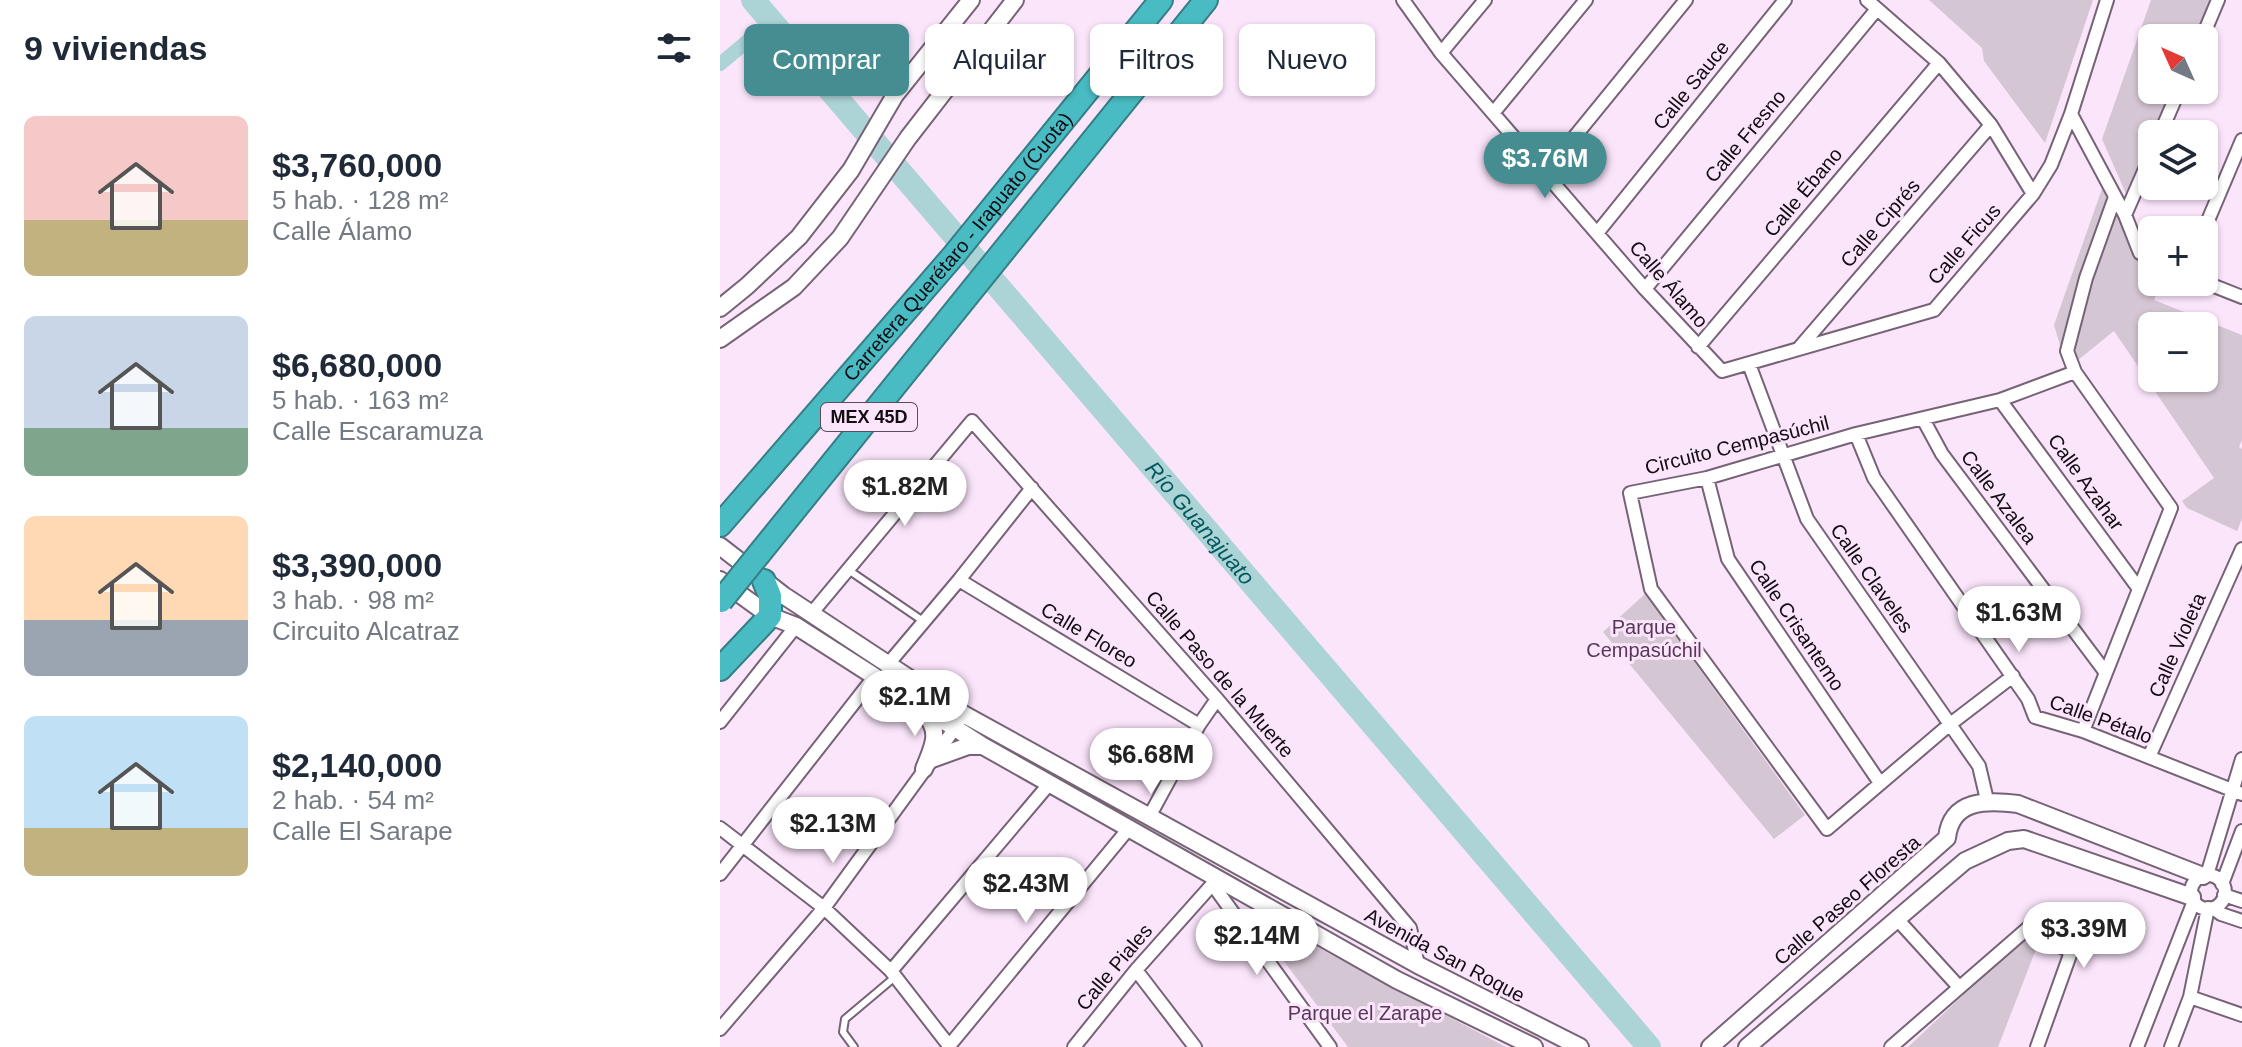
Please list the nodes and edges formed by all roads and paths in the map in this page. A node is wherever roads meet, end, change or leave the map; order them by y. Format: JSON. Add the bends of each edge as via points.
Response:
{"nodes":[{"id":1,"x":971,"y":0,"type":"edge"},
{"id":2,"x":1015,"y":0,"type":"edge"},
{"id":3,"x":1161,"y":0,"type":"edge"},
{"id":4,"x":1206,"y":0,"type":"edge"},
{"id":5,"x":1403,"y":0,"type":"edge"},
{"id":6,"x":1485,"y":0,"type":"edge"},
{"id":7,"x":1586,"y":0,"type":"edge"},
{"id":8,"x":1686,"y":0,"type":"edge"},
{"id":9,"x":1785,"y":0,"type":"edge"},
{"id":10,"x":2107,"y":0,"type":"edge"},
{"id":11,"x":2218,"y":0,"type":"edge"},
{"id":12,"x":1872,"y":5,"type":"edge"},
{"id":13,"x":2208,"y":24,"type":"edge"},
{"id":14,"x":1441,"y":53,"type":"junction"},
{"id":15,"x":1939,"y":63,"type":"junction"},
{"id":16,"x":1494,"y":112,"type":"junction"},
{"id":17,"x":2071,"y":114,"type":"junction"},
{"id":18,"x":1991,"y":125,"type":"junction"},
{"id":19,"x":2242,"y":140,"type":"edge"},
{"id":20,"x":1545,"y":173,"type":"junction"},
{"id":21,"x":2138,"y":185,"type":"edge"},
{"id":22,"x":2033,"y":194,"type":"junction"},
{"id":23,"x":2115,"y":197,"type":"junction"},
{"id":24,"x":2125,"y":215,"type":"junction"},
{"id":25,"x":2210,"y":216,"type":"edge"},
{"id":26,"x":1598,"y":232,"type":"junction"},
{"id":27,"x":2138,"y":248,"type":"edge"},
{"id":28,"x":2218,"y":288,"type":"edge"},
{"id":29,"x":1645,"y":289,"type":"junction"},
{"id":30,"x":2242,"y":297,"type":"edge"},
{"id":31,"x":720,"y":308,"type":"edge"},
{"id":32,"x":720,"y":339,"type":"edge"},
{"id":33,"x":1698,"y":347,"type":"junction"},
{"id":34,"x":1799,"y":348,"type":"junction"},
{"id":35,"x":1749,"y":364,"type":"junction"},
{"id":36,"x":1722,"y":371,"type":"joint"},
{"id":37,"x":2075,"y":372,"type":"junction"},
{"id":38,"x":2000,"y":400,"type":"junction"},
{"id":39,"x":1923,"y":419,"type":"junction"},
{"id":40,"x":1856,"y":434,"type":"junction"},
{"id":41,"x":1783,"y":458,"type":"junction"},
{"id":42,"x":1707,"y":478,"type":"junction"},
{"id":43,"x":1032,"y":488,"type":"junction"},
{"id":44,"x":723,"y":522,"type":"edge"},
{"id":45,"x":720,"y":546,"type":"edge"},
{"id":46,"x":2242,"y":549,"type":"edge"},
{"id":47,"x":847,"y":569,"type":"junction"},
{"id":48,"x":959,"y":580,"type":"junction"},
{"id":49,"x":764,"y":581,"type":"junction"},
{"id":50,"x":2139,"y":589,"type":"junction"},
{"id":51,"x":720,"y":595,"type":"edge"},
{"id":52,"x":811,"y":614,"type":"junction"},
{"id":53,"x":770,"y":616,"type":"junction"},
{"id":54,"x":923,"y":621,"type":"junction"},
{"id":55,"x":796,"y":626,"type":"junction"},
{"id":56,"x":889,"y":663,"type":"junction"},
{"id":57,"x":720,"y":669,"type":"edge"},
{"id":58,"x":2106,"y":673,"type":"junction"},
{"id":59,"x":875,"y":676,"type":"junction"},
{"id":60,"x":2013,"y":676,"type":"junction"},
{"id":61,"x":1217,"y":699,"type":"junction"},
{"id":62,"x":916,"y":704,"type":"junction"},
{"id":63,"x":965,"y":715,"type":"junction"},
{"id":64,"x":720,"y":722,"type":"edge"},
{"id":65,"x":1199,"y":725,"type":"junction"},
{"id":66,"x":1949,"y":725,"type":"junction"},
{"id":67,"x":954,"y":729,"type":"junction"},
{"id":68,"x":2083,"y":731,"type":"junction"},
{"id":69,"x":983,"y":746,"type":"junction"},
{"id":70,"x":2149,"y":757,"type":"junction"},
{"id":71,"x":2242,"y":759,"type":"edge"},
{"id":72,"x":928,"y":764,"type":"junction"},
{"id":73,"x":1050,"y":783,"type":"junction"},
{"id":74,"x":1880,"y":783,"type":"junction"},
{"id":75,"x":2236,"y":792,"type":"edge"},
{"id":76,"x":1987,"y":800,"type":"junction"},
{"id":77,"x":2030,"y":809,"type":"junction"},
{"id":78,"x":1149,"y":817,"type":"junction"},
{"id":79,"x":1130,"y":827,"type":"junction"},
{"id":80,"x":720,"y":828,"type":"edge"},
{"id":81,"x":2242,"y":831,"type":"edge"},
{"id":82,"x":1947,"y":838,"type":"junction"},
{"id":83,"x":2024,"y":839,"type":"junction"},
{"id":84,"x":744,"y":845,"type":"junction"},
{"id":85,"x":1965,"y":861,"type":"junction"},
{"id":86,"x":720,"y":874,"type":"edge"},
{"id":87,"x":2205,"y":875,"type":"junction"},
{"id":88,"x":1215,"y":881,"type":"junction"},
{"id":89,"x":2223,"y":890,"type":"junction"},
{"id":90,"x":2193,"y":899,"type":"junction"},
{"id":91,"x":2242,"y":901,"type":"edge"},
{"id":92,"x":824,"y":908,"type":"junction"},
{"id":93,"x":2210,"y":908,"type":"junction"},
{"id":94,"x":1897,"y":919,"type":"junction"},
{"id":95,"x":2242,"y":921,"type":"edge"},
{"id":96,"x":1418,"y":965,"type":"junction"},
{"id":97,"x":1136,"y":970,"type":"junction"},
{"id":98,"x":893,"y":974,"type":"junction"},
{"id":99,"x":1959,"y":987,"type":"junction"},
{"id":100,"x":2190,"y":997,"type":"junction"},
{"id":101,"x":2242,"y":1015,"type":"edge"},
{"id":102,"x":1735,"y":1024,"type":"junction"},
{"id":103,"x":720,"y":1029,"type":"edge"},
{"id":104,"x":1752,"y":1045,"type":"edge"},
{"id":105,"x":1713,"y":1046,"type":"edge"},
{"id":106,"x":854,"y":1047,"type":"edge"},
{"id":107,"x":950,"y":1047,"type":"edge"},
{"id":108,"x":1074,"y":1047,"type":"edge"},
{"id":109,"x":1195,"y":1047,"type":"edge"},
{"id":110,"x":1330,"y":1047,"type":"edge"},
{"id":111,"x":1534,"y":1047,"type":"edge"},
{"id":112,"x":1580,"y":1047,"type":"edge"},
{"id":113,"x":1891,"y":1047,"type":"edge"},
{"id":114,"x":2037,"y":1047,"type":"edge"},
{"id":115,"x":2137,"y":1047,"type":"edge"},
{"id":116,"x":2171,"y":1047,"type":"edge"}],
"edges":[{"from":1,"to":31,"type":"street","via":[[895,95],[851,170],[799,237]]},
{"from":2,"to":32,"type":"street","via":[[908,138],[840,238],[794,287]]},
{"from":3,"to":44,"type":"highway","name":"Carretera Querétaro - Irapuato (Cuota)","number":"MEX 45D","via":[[954,255]]},
{"from":4,"to":51,"type":"highway","name":"Carretera Querétaro - Irapuato (Cuota)","number":"MEX 45D","bridge":true,"via":[[759,554]]},
{"from":5,"to":14,"type":"street","name":"Calle Álamo"},
{"from":6,"to":14,"type":"street"},
{"from":7,"to":16,"type":"street"},
{"from":8,"to":20,"type":"street"},
{"from":9,"to":26,"type":"street","name":"Calle Sauce"},
{"from":10,"to":17,"type":"street","name":"Calle Ficus"},
{"from":11,"to":13,"type":"street"},
{"from":12,"to":15,"type":"street"},
{"from":12,"to":29,"type":"street","name":"Calle Fresno"},
{"from":14,"to":16,"type":"street","name":"Calle Álamo"},
{"from":15,"to":18,"type":"street"},
{"from":15,"to":33,"type":"street","name":"Calle Ébano"},
{"from":16,"to":20,"type":"street","name":"Calle Álamo"},
{"from":17,"to":22,"type":"street","name":"Calle Ficus"},
{"from":17,"to":23,"type":"street"},
{"from":18,"to":22,"type":"street"},
{"from":18,"to":34,"type":"street","name":"Calle Ciprés"},
{"from":19,"to":25,"type":"street"},
{"from":20,"to":26,"type":"street","name":"Calle Álamo"},
{"from":21,"to":24,"type":"street"},
{"from":22,"to":34,"type":"street","name":"Calle Ficus","via":[[1934,310]]},
{"from":23,"to":24,"type":"street"},
{"from":23,"to":37,"type":"street","via":[[2067,351]]},
{"from":24,"to":27,"type":"street"},
{"from":26,"to":29,"type":"street","name":"Calle Álamo"},
{"from":28,"to":30,"type":"street"},
{"from":29,"to":33,"type":"street","name":"Calle Álamo"},
{"from":33,"to":36,"type":"street","name":"Calle Álamo"},
{"from":34,"to":35,"type":"street","name":"Calle Ficus"},
{"from":35,"to":36,"type":"street","name":"Calle Ficus"},
{"from":35,"to":41,"type":"street","name":"Calle Claveles"},
{"from":37,"to":38,"type":"street","name":"Circuito Cempasúchil"},
{"from":37,"to":50,"type":"street","via":[[2171,508]]},
{"from":38,"to":39,"type":"street","name":"Circuito Cempasúchil"},
{"from":38,"to":50,"type":"street","name":"Calle Azahar"},
{"from":39,"to":40,"type":"street","name":"Circuito Cempasúchil"},
{"from":39,"to":58,"type":"street","name":"Calle Azalea","via":[[1942,454]]},
{"from":40,"to":41,"type":"street","name":"Circuito Cempasúchil"},
{"from":40,"to":60,"type":"street","name":"Calle Pétalo","via":[[1874,478]]},
{"from":41,"to":42,"type":"street","name":"Circuito Cempasúchil"},
{"from":41,"to":66,"type":"street","name":"Calle Claveles","via":[[1807,519]]},
{"from":42,"to":74,"type":"street","name":"Calle Crisantemo","via":[[1728,559]]},
{"from":42,"to":74,"type":"street","name":"Circuito Cempasúchil","via":[[1630,493],[1651,589],[1827,829]]},
{"from":43,"to":47,"type":"street","name":"Calle Paso de la Muerte","via":[[972,421]]},
{"from":43,"to":48,"type":"street"},
{"from":43,"to":61,"type":"street","name":"Calle Paso de la Muerte"},
{"from":45,"to":49,"type":"street","name":"Avenida San Roque"},
{"from":46,"to":70,"type":"street","name":"Calle Violeta"},
{"from":47,"to":52,"type":"street"},
{"from":47,"to":54,"type":"lane"},
{"from":48,"to":54,"type":"street"},
{"from":48,"to":65,"type":"street","name":"Calle Floreo"},
{"from":49,"to":52,"type":"street","name":"Avenida San Roque"},
{"from":49,"to":53,"type":"highway"},
{"from":50,"to":58,"type":"street"},
{"from":51,"to":53,"type":"street","name":"Avenida San Roque"},
{"from":52,"to":56,"type":"street","name":"Avenida San Roque"},
{"from":53,"to":55,"type":"street","name":"Avenida San Roque"},
{"from":53,"to":57,"type":"highway"},
{"from":54,"to":56,"type":"street"},
{"from":55,"to":59,"type":"street","name":"Avenida San Roque"},
{"from":55,"to":64,"type":"street"},
{"from":56,"to":63,"type":"street","name":"Avenida San Roque"},
{"from":58,"to":68,"type":"street"},
{"from":59,"to":62,"type":"street","name":"Avenida San Roque"},
{"from":59,"to":84,"type":"street"},
{"from":60,"to":66,"type":"street","name":"Circuito Cempasúchil"},
{"from":60,"to":68,"type":"street","name":"Calle Pétalo","via":[[2035,717]]},
{"from":61,"to":65,"type":"street"},
{"from":61,"to":96,"type":"street","name":"Calle Paso de la Muerte","via":[[1410,928]]},
{"from":62,"to":67,"type":"street","name":"Avenida San Roque"},
{"from":62,"to":72,"type":"street","via":[[932,721],[937,736]]},
{"from":63,"to":67,"type":"street"},
{"from":63,"to":78,"type":"street","name":"Avenida San Roque"},
{"from":65,"to":78,"type":"street"},
{"from":66,"to":74,"type":"street","name":"Circuito Cempasúchil"},
{"from":66,"to":76,"type":"street","name":"Calle Claveles","via":[[1979,766]]},
{"from":67,"to":69,"type":"street","name":"Avenida San Roque"},
{"from":67,"to":72,"type":"street"},
{"from":68,"to":70,"type":"street","name":"Calle Pétalo"},
{"from":69,"to":72,"type":"street","via":[[968,746]]},
{"from":69,"to":73,"type":"street","name":"Avenida San Roque"},
{"from":70,"to":75,"type":"street","name":"Calle Pétalo"},
{"from":71,"to":75,"type":"street"},
{"from":72,"to":92,"type":"street"},
{"from":73,"to":79,"type":"street","name":"Avenida San Roque"},
{"from":73,"to":98,"type":"street"},
{"from":75,"to":87,"type":"street"},
{"from":76,"to":77,"type":"street"},
{"from":76,"to":82,"type":"street","name":"Calle Paseo Floresta","via":[[1964,808],[1949,823]]},
{"from":77,"to":83,"type":"street"},
{"from":77,"to":87,"type":"street"},
{"from":78,"to":96,"type":"street","name":"Avenida San Roque"},
{"from":79,"to":88,"type":"street","name":"Avenida San Roque"},
{"from":79,"to":107,"type":"street"},
{"from":80,"to":84,"type":"street"},
{"from":81,"to":89,"type":"street"},
{"from":82,"to":85,"type":"street"},
{"from":82,"to":102,"type":"street","name":"Calle Paseo Floresta"},
{"from":83,"to":85,"type":"street"},
{"from":83,"to":90,"type":"street"},
{"from":84,"to":86,"type":"street"},
{"from":84,"to":92,"type":"street"},
{"from":85,"to":94,"type":"street"},
{"from":87,"to":89,"type":"street","via":[[2214,876]]},
{"from":87,"to":90,"type":"street","via":[[2194,881]]},
{"from":88,"to":97,"type":"street","name":"Calle Piales"},
{"from":88,"to":110,"type":"street"},
{"from":88,"to":111,"type":"street","name":"Avenida San Roque"},
{"from":89,"to":91,"type":"street"},
{"from":89,"to":93,"type":"street"},
{"from":90,"to":93,"type":"street"},
{"from":90,"to":115,"type":"street"},
{"from":92,"to":98,"type":"street"},
{"from":92,"to":103,"type":"street"},
{"from":93,"to":95,"type":"street"},
{"from":93,"to":100,"type":"street"},
{"from":94,"to":99,"type":"street"},
{"from":94,"to":104,"type":"street"},
{"from":96,"to":112,"type":"street","name":"Avenida San Roque"},
{"from":97,"to":108,"type":"street","name":"Calle Piales"},
{"from":97,"to":109,"type":"street"},
{"from":98,"to":106,"type":"lane","via":[[845,1019],[843,1032]]},
{"from":98,"to":107,"type":"street"},
{"from":99,"to":113,"type":"street"},
{"from":99,"to":114,"type":"street","via":[[2028,928],[2071,952]]},
{"from":100,"to":101,"type":"street"},
{"from":100,"to":116,"type":"street"},
{"from":102,"to":104,"type":"street"},
{"from":102,"to":105,"type":"street"}]}
